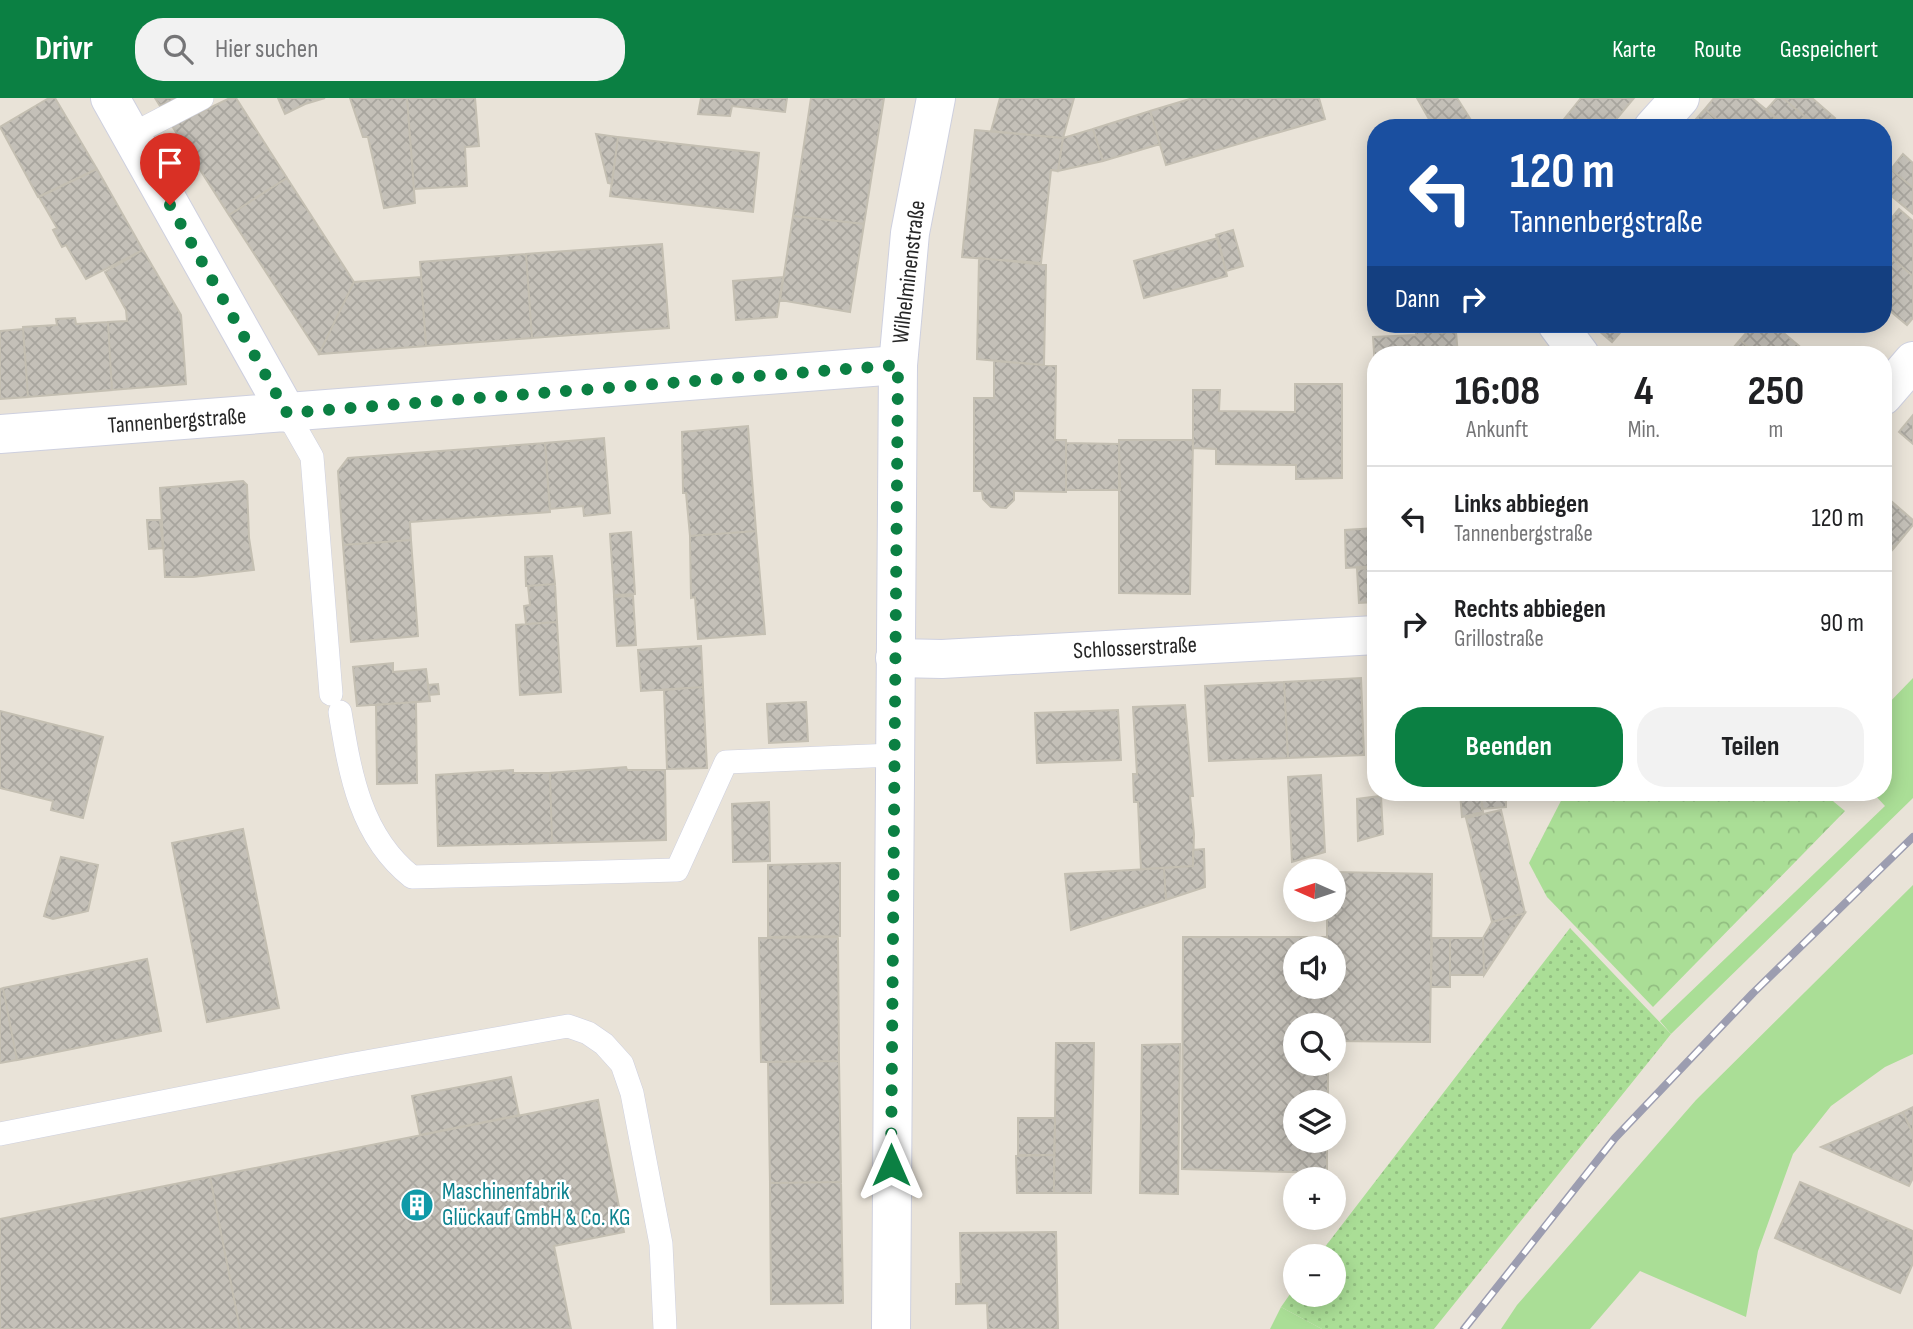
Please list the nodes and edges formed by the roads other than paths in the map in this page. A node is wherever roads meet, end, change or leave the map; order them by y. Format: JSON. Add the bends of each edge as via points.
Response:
{"nodes":[{"id":1,"x":110,"y":98,"type":"edge"},
{"id":2,"x":202,"y":98,"type":"edge"},
{"id":3,"x":936,"y":98,"type":"edge"},
{"id":4,"x":1680,"y":98,"type":"edge"},
{"id":5,"x":1661,"y":119,"type":"edge"},
{"id":6,"x":131,"y":135,"type":"junction"},
{"id":7,"x":1913,"y":361,"type":"edge"},
{"id":8,"x":898,"y":365,"type":"junction"},
{"id":9,"x":1892,"y":386,"type":"edge"},
{"id":10,"x":287,"y":413,"type":"junction"},
{"id":11,"x":0,"y":434,"type":"edge"},
{"id":12,"x":1367,"y":635,"type":"edge"},
{"id":13,"x":895,"y":658,"type":"junction"},
{"id":14,"x":893,"y":755,"type":"junction"},
{"id":15,"x":0,"y":1134,"type":"edge"},
{"id":16,"x":665,"y":1329,"type":"edge"},
{"id":17,"x":891,"y":1329,"type":"edge"}],
"edges":[{"from":1,"to":6,"type":"street"},
{"from":2,"to":6,"type":"lane"},
{"from":3,"to":8,"type":"street","name":"Wilhelminenstraße","via":[[910,233]]},
{"from":4,"to":5,"type":"street"},
{"from":6,"to":10,"type":"street"},
{"from":7,"to":9,"type":"street"},
{"from":8,"to":10,"type":"street","name":"Tannenbergstraße"},
{"from":8,"to":13,"type":"street","name":"Wilhelminenstraße"},
{"from":10,"to":11,"type":"street","name":"Tannenbergstraße"},
{"from":10,"to":14,"type":"lane","via":[[312,457],[336,703],[351,778],[369,826],[396,864],[412,877],[677,870],[726,762]]},
{"from":12,"to":13,"type":"street","name":"Schlosserstraße"},
{"from":13,"to":14,"type":"street","name":"Wilhelminenstraße"},
{"from":14,"to":17,"type":"street","name":"Wilhelminenstraße"},
{"from":15,"to":16,"type":"lane","via":[[568,1026],[604,1044],[622,1064],[632,1093],[661,1244]]}]}
